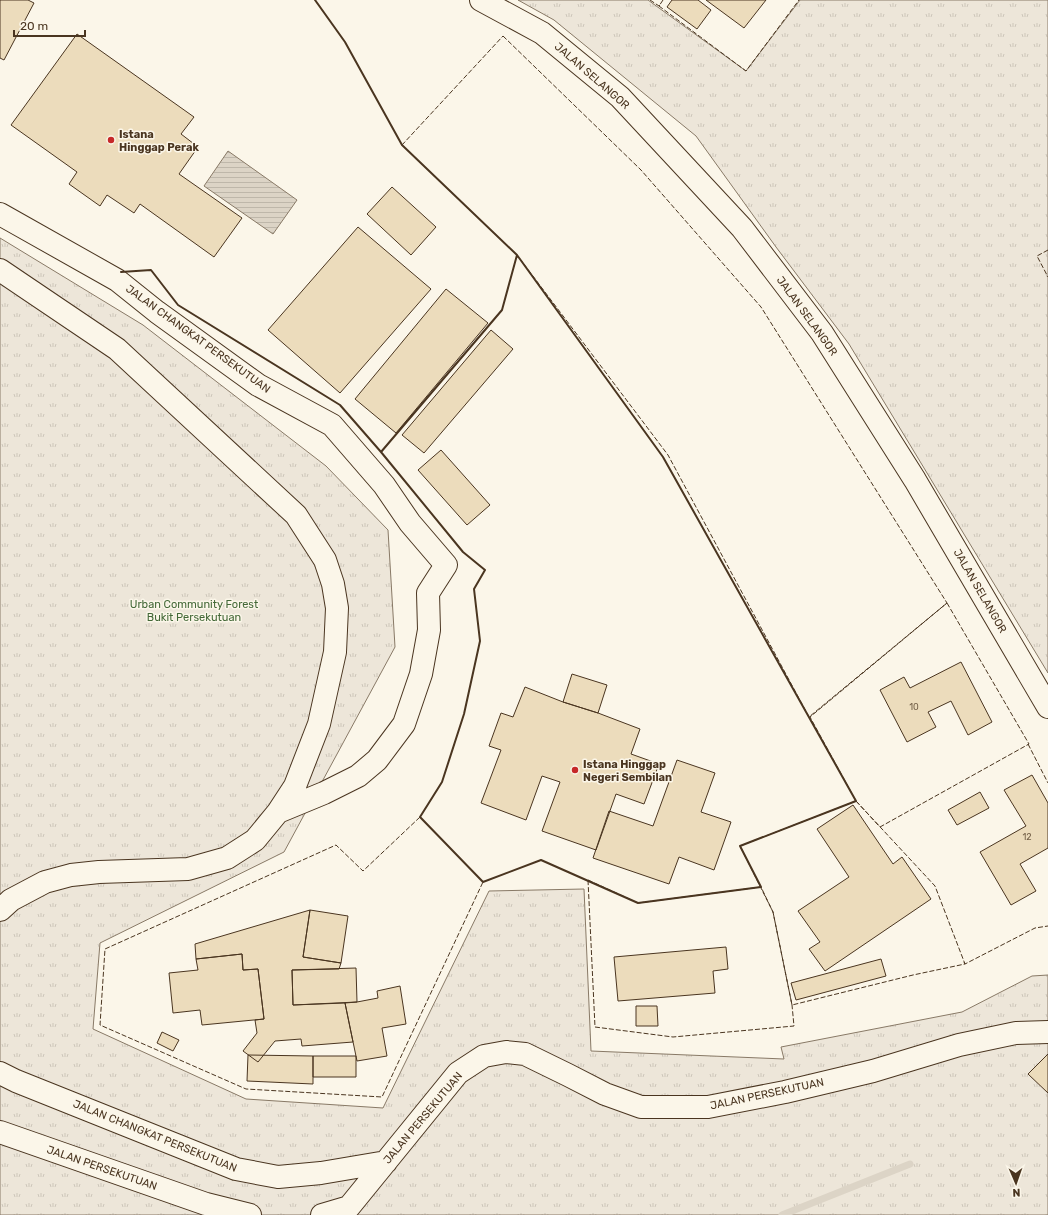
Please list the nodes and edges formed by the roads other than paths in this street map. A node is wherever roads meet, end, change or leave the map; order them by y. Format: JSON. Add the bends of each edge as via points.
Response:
{"nodes":[{"id":1,"x":481,"y":0,"type":"edge"},
{"id":2,"x":0,"y":214,"type":"edge"},
{"id":3,"x":0,"y":270,"type":"edge"},
{"id":4,"x":1048,"y":707,"type":"edge"},
{"id":5,"x":278,"y":812,"type":"junction"},
{"id":6,"x":0,"y":910,"type":"edge"},
{"id":7,"x":1048,"y":1032,"type":"edge"},
{"id":8,"x":0,"y":1073,"type":"edge"},
{"id":9,"x":0,"y":1132,"type":"edge"},
{"id":10,"x":386,"y":1162,"type":"junction"},
{"id":11,"x":250,"y":1215,"type":"edge"},
{"id":12,"x":322,"y":1215,"type":"edge"}],
"edges":[{"from":1,"to":4,"type":"street","name":"JALAN SELANGOR","via":[[542,33],[620,97],[742,228],[822,333],[915,480]]},
{"from":2,"to":5,"type":"street","name":"JALAN CHANGKAT PERSEKUTUAN","via":[[117,280],[258,386],[332,425],[384,485],[410,523],[446,565],[428,593],[429,630],[421,674],[404,724],[378,760],[358,776]]},
{"from":3,"to":5,"type":"street","name":"JALAN CHANGKAT PERSEKUTUAN","via":[[117,349],[296,515],[325,560],[337,608],[335,652],[319,724],[295,786]]},
{"from":5,"to":6,"type":"street","name":"JALAN CHANGKAT PERSEKUTUAN","via":[[255,840],[227,858],[188,869],[70,875],[45,882],[11,900]]},
{"from":7,"to":10,"type":"street","name":"JALAN PERSEKUTUAN","via":[[1016,1033],[959,1045],[873,1071],[708,1107],[641,1107],[604,1094],[525,1054],[506,1052],[484,1056],[458,1073]]},
{"from":8,"to":10,"type":"street","name":"JALAN CHANGKAT PERSEKUTUAN","via":[[236,1170],[278,1178]]},
{"from":9,"to":11,"type":"street","name":"JALAN PERSEKUTUAN","via":[[206,1204]]},
{"from":10,"to":12,"type":"street","name":"JALAN PERSEKUTUAN","via":[[350,1207]]}]}
